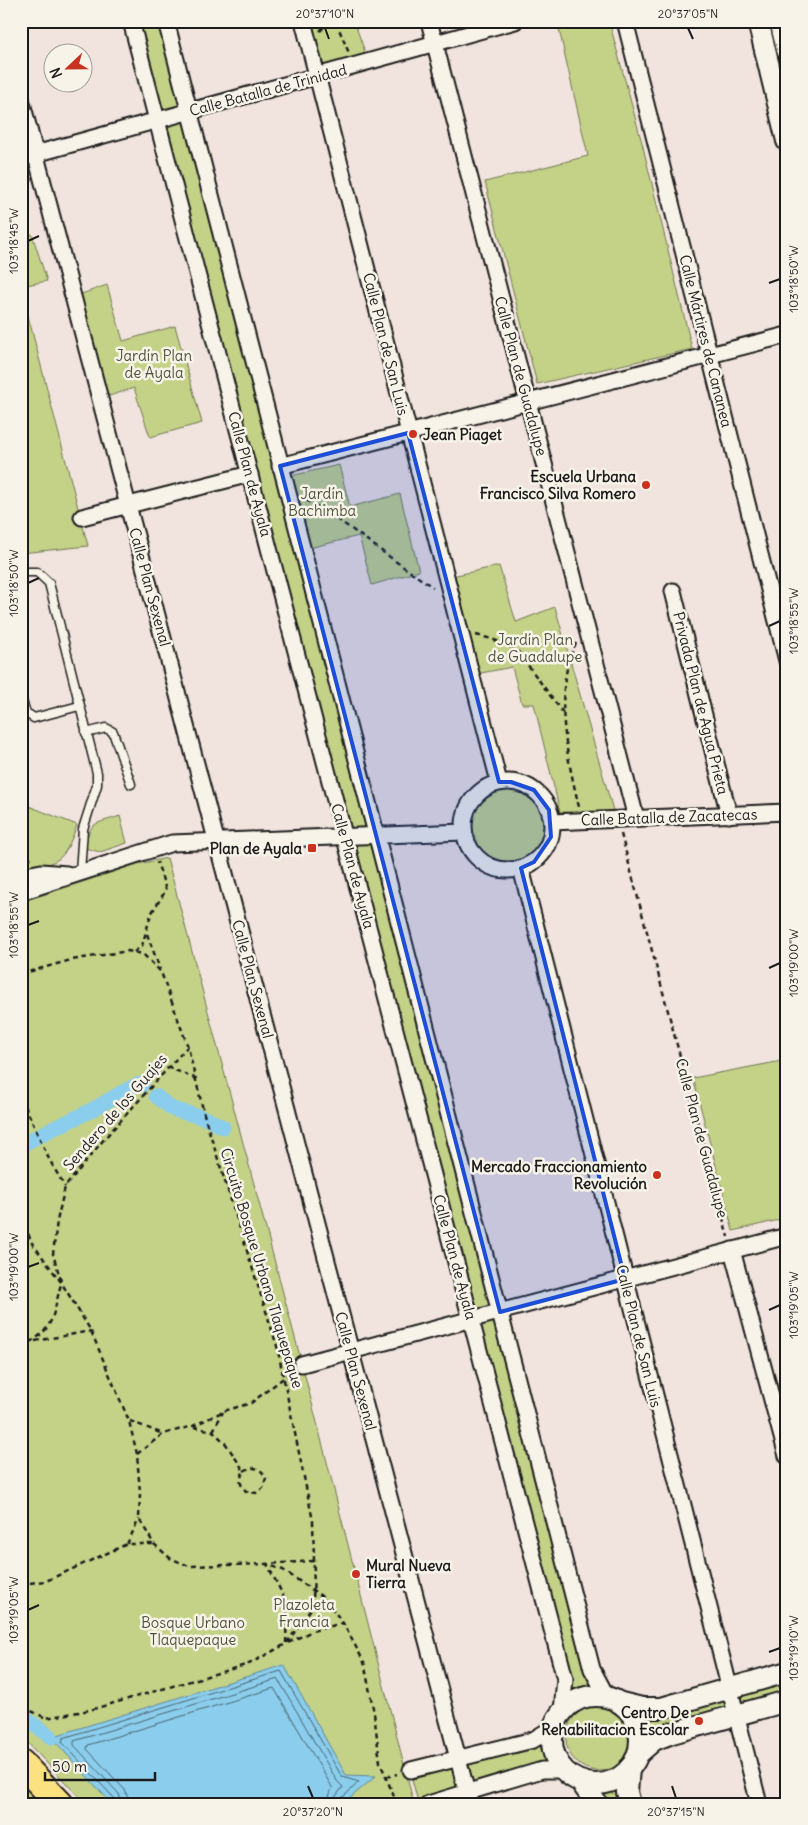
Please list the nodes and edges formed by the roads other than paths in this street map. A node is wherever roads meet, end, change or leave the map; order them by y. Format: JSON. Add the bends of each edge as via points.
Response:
{"nodes":[{"id":1,"x":131,"y":21,"type":"edge"},
{"id":2,"x":166,"y":21,"type":"edge"},
{"id":3,"x":303,"y":21,"type":"edge"},
{"id":4,"x":429,"y":21,"type":"edge"},
{"id":5,"x":515,"y":21,"type":"edge"},
{"id":6,"x":625,"y":21,"type":"edge"},
{"id":7,"x":758,"y":21,"type":"edge"},
{"id":8,"x":780,"y":21,"type":"edge"},
{"id":9,"x":435,"y":43,"type":"junction"},
{"id":10,"x":787,"y":50,"type":"edge"},
{"id":11,"x":317,"y":76,"type":"junction"},
{"id":12,"x":21,"y":99,"type":"edge"},
{"id":13,"x":190,"y":111,"type":"junction"},
{"id":14,"x":157,"y":120,"type":"junction"},
{"id":15,"x":787,"y":141,"type":"edge"},
{"id":16,"x":28,"y":156,"type":"edge"},
{"id":17,"x":787,"y":335,"type":"edge"},
{"id":18,"x":710,"y":355,"type":"junction"},
{"id":19,"x":528,"y":402,"type":"junction"},
{"id":20,"x":408,"y":433,"type":"junction"},
{"id":21,"x":280,"y":466,"type":"junction"},
{"id":22,"x":250,"y":474,"type":"junction"},
{"id":23,"x":128,"y":505,"type":"junction"},
{"id":24,"x":82,"y":517,"type":"dead end"},
{"id":25,"x":21,"y":572,"type":"edge"},
{"id":26,"x":673,"y":592,"type":"dead end"},
{"id":27,"x":787,"y":661,"type":"edge"},
{"id":28,"x":21,"y":698,"type":"edge"},
{"id":29,"x":79,"y":706,"type":"junction"},
{"id":30,"x":86,"y":733,"type":"junction"},
{"id":31,"x":499,"y":782,"type":"junction"},
{"id":32,"x":131,"y":784,"type":"dead end"},
{"id":33,"x":787,"y":812,"type":"edge"},
{"id":34,"x":729,"y":815,"type":"junction"},
{"id":35,"x":636,"y":818,"type":"junction"},
{"id":36,"x":552,"y":822,"type":"junction"},
{"id":37,"x":464,"y":832,"type":"junction"},
{"id":38,"x":377,"y":836,"type":"junction"},
{"id":39,"x":345,"y":838,"type":"junction"},
{"id":40,"x":217,"y":843,"type":"junction"},
{"id":41,"x":521,"y":868,"type":"junction"},
{"id":42,"x":75,"y":873,"type":"junction"},
{"id":43,"x":21,"y":876,"type":"edge"},
{"id":44,"x":21,"y":892,"type":"edge"},
{"id":45,"x":787,"y":1236,"type":"edge"},
{"id":46,"x":732,"y":1250,"type":"junction"},
{"id":47,"x":625,"y":1279,"type":"junction"},
{"id":48,"x":500,"y":1312,"type":"junction"},
{"id":49,"x":471,"y":1320,"type":"junction"},
{"id":50,"x":351,"y":1351,"type":"junction"},
{"id":51,"x":302,"y":1364,"type":"dead end"},
{"id":52,"x":787,"y":1456,"type":"edge"},
{"id":53,"x":787,"y":1672,"type":"edge"},
{"id":54,"x":730,"y":1688,"type":"junction"},
{"id":55,"x":614,"y":1700,"type":"junction"},
{"id":56,"x":787,"y":1701,"type":"edge"},
{"id":57,"x":736,"y":1715,"type":"junction"},
{"id":58,"x":558,"y":1719,"type":"junction"},
{"id":59,"x":458,"y":1758,"type":"junction"},
{"id":60,"x":634,"y":1761,"type":"junction"},
{"id":61,"x":21,"y":1763,"type":"edge"},
{"id":62,"x":411,"y":1770,"type":"dead end"},
{"id":63,"x":572,"y":1775,"type":"junction"},
{"id":64,"x":469,"y":1798,"type":"edge"},
{"id":65,"x":60,"y":1804,"type":"edge"},
{"id":66,"x":428,"y":1804,"type":"edge"},
{"id":67,"x":597,"y":1804,"type":"edge"},
{"id":68,"x":630,"y":1804,"type":"edge"},
{"id":69,"x":759,"y":1804,"type":"edge"}],
"edges":[{"from":1,"to":14,"type":"street","name":"Calle Plan de Ayala"},
{"from":2,"to":13,"type":"street","name":"Calle Plan de Ayala"},
{"from":3,"to":11,"type":"street","name":"Calle Plan de San Luis"},
{"from":4,"to":9,"type":"street","name":"Calle Plan de Guadalupe"},
{"from":5,"to":9,"type":"street","name":"Calle Batalla de Trinidad"},
{"from":6,"to":18,"type":"street","name":"Calle Mártires de Cananea"},
{"from":7,"to":15,"type":"street"},
{"from":8,"to":10,"type":"street"},
{"from":9,"to":11,"type":"street","name":"Calle Batalla de Trinidad"},
{"from":9,"to":19,"type":"street","name":"Calle Plan de Guadalupe"},
{"from":11,"to":13,"type":"street","name":"Calle Batalla de Trinidad"},
{"from":11,"to":20,"type":"street","name":"Calle Plan de San Luis"},
{"from":12,"to":16,"type":"street","name":"Calle Plan Sexenal"},
{"from":13,"to":14,"type":"street","name":"Calle Batalla de Trinidad"},
{"from":13,"to":21,"type":"street","name":"Calle Plan de Ayala"},
{"from":14,"to":16,"type":"street","name":"Calle Batalla de Trinidad"},
{"from":14,"to":22,"type":"street","name":"Calle Plan de Ayala"},
{"from":16,"to":23,"type":"street","name":"Calle Plan Sexenal"},
{"from":17,"to":18,"type":"street"},
{"from":18,"to":19,"type":"street"},
{"from":18,"to":27,"type":"street","name":"Calle Mártires de Cananea"},
{"from":19,"to":20,"type":"street"},
{"from":19,"to":35,"type":"street","name":"Calle Plan de Guadalupe"},
{"from":20,"to":21,"type":"street"},
{"from":20,"to":31,"type":"street","name":"Calle Plan de San Luis"},
{"from":21,"to":38,"type":"street","name":"Calle Plan de Ayala"},
{"from":22,"to":23,"type":"street"},
{"from":22,"to":39,"type":"street","name":"Calle Plan de Ayala"},
{"from":23,"to":24,"type":"street"},
{"from":23,"to":40,"type":"street","name":"Calle Plan Sexenal"},
{"from":25,"to":29,"type":"lane","via":[[37,572],[49,583]]},
{"from":26,"to":34,"type":"street","name":"Privada Plan de Agua Prieta"},
{"from":28,"to":29,"type":"lane","via":[[26,713],[34,718]]},
{"from":29,"to":30,"type":"lane"},
{"from":30,"to":32,"type":"lane","via":[[106,728],[111,730]]},
{"from":30,"to":42,"type":"lane","via":[[98,779],[83,829]]},
{"from":31,"to":36,"type":"street","via":[[511,782],[534,790],[546,804]]},
{"from":31,"to":37,"type":"street","via":[[472,800],[465,816]]},
{"from":33,"to":34,"type":"street","name":"Calle Batalla de Zacatecas"},
{"from":34,"to":35,"type":"street","name":"Calle Batalla de Zacatecas"},
{"from":35,"to":36,"type":"street","name":"Calle Batalla de Zacatecas"},
{"from":36,"to":41,"type":"street","via":[[551,837],[545,851],[534,862]]},
{"from":37,"to":38,"type":"street"},
{"from":37,"to":41,"type":"street","via":[[471,850],[484,863],[502,870]]},
{"from":38,"to":39,"type":"street"},
{"from":38,"to":48,"type":"street","name":"Calle Plan de Ayala"},
{"from":39,"to":40,"type":"street"},
{"from":39,"to":49,"type":"street","name":"Calle Plan de Ayala"},
{"from":40,"to":42,"type":"street","via":[[172,843]]},
{"from":40,"to":50,"type":"street","name":"Calle Plan Sexenal"},
{"from":41,"to":47,"type":"street","name":"Calle Plan de San Luis"},
{"from":42,"to":43,"type":"street","via":[[40,872]]},
{"from":42,"to":44,"type":"street"},
{"from":45,"to":46,"type":"street"},
{"from":46,"to":47,"type":"street"},
{"from":46,"to":52,"type":"street"},
{"from":47,"to":48,"type":"street"},
{"from":47,"to":54,"type":"street","name":"Calle Plan de San Luis"},
{"from":48,"to":49,"type":"street"},
{"from":48,"to":55,"type":"street","name":"Calle Plan de Ayala","via":[[592,1669]]},
{"from":49,"to":50,"type":"street"},
{"from":49,"to":58,"type":"street","name":"Calle Plan de Ayala","via":[[565,1679]]},
{"from":50,"to":51,"type":"street"},
{"from":50,"to":59,"type":"street","name":"Calle Plan Sexenal"},
{"from":53,"to":54,"type":"street"},
{"from":54,"to":55,"type":"street","via":[[661,1708],[642,1708]]},
{"from":54,"to":57,"type":"street","name":"Calle Plan de San Luis"},
{"from":55,"to":58,"type":"street","via":[[582,1698]]},
{"from":55,"to":60,"type":"street","via":[[631,1713],[638,1726],[640,1740]]},
{"from":56,"to":57,"type":"street"},
{"from":57,"to":60,"type":"street","via":[[654,1740]]},
{"from":57,"to":69,"type":"street","name":"Calle Plan de San Luis"},
{"from":58,"to":59,"type":"street","via":[[533,1740]]},
{"from":58,"to":63,"type":"street","via":[[552,1742],[556,1757]]},
{"from":59,"to":62,"type":"street"},
{"from":59,"to":64,"type":"street","name":"Calle Plan Sexenal"},
{"from":60,"to":63,"type":"street","via":[[611,1782],[598,1784]]},
{"from":60,"to":68,"type":"street","via":[[627,1792]]},
{"from":61,"to":65,"type":"highway"},
{"from":63,"to":64,"type":"street","via":[[542,1770]]},
{"from":63,"to":67,"type":"street"},
{"from":64,"to":66,"type":"street"}]}
